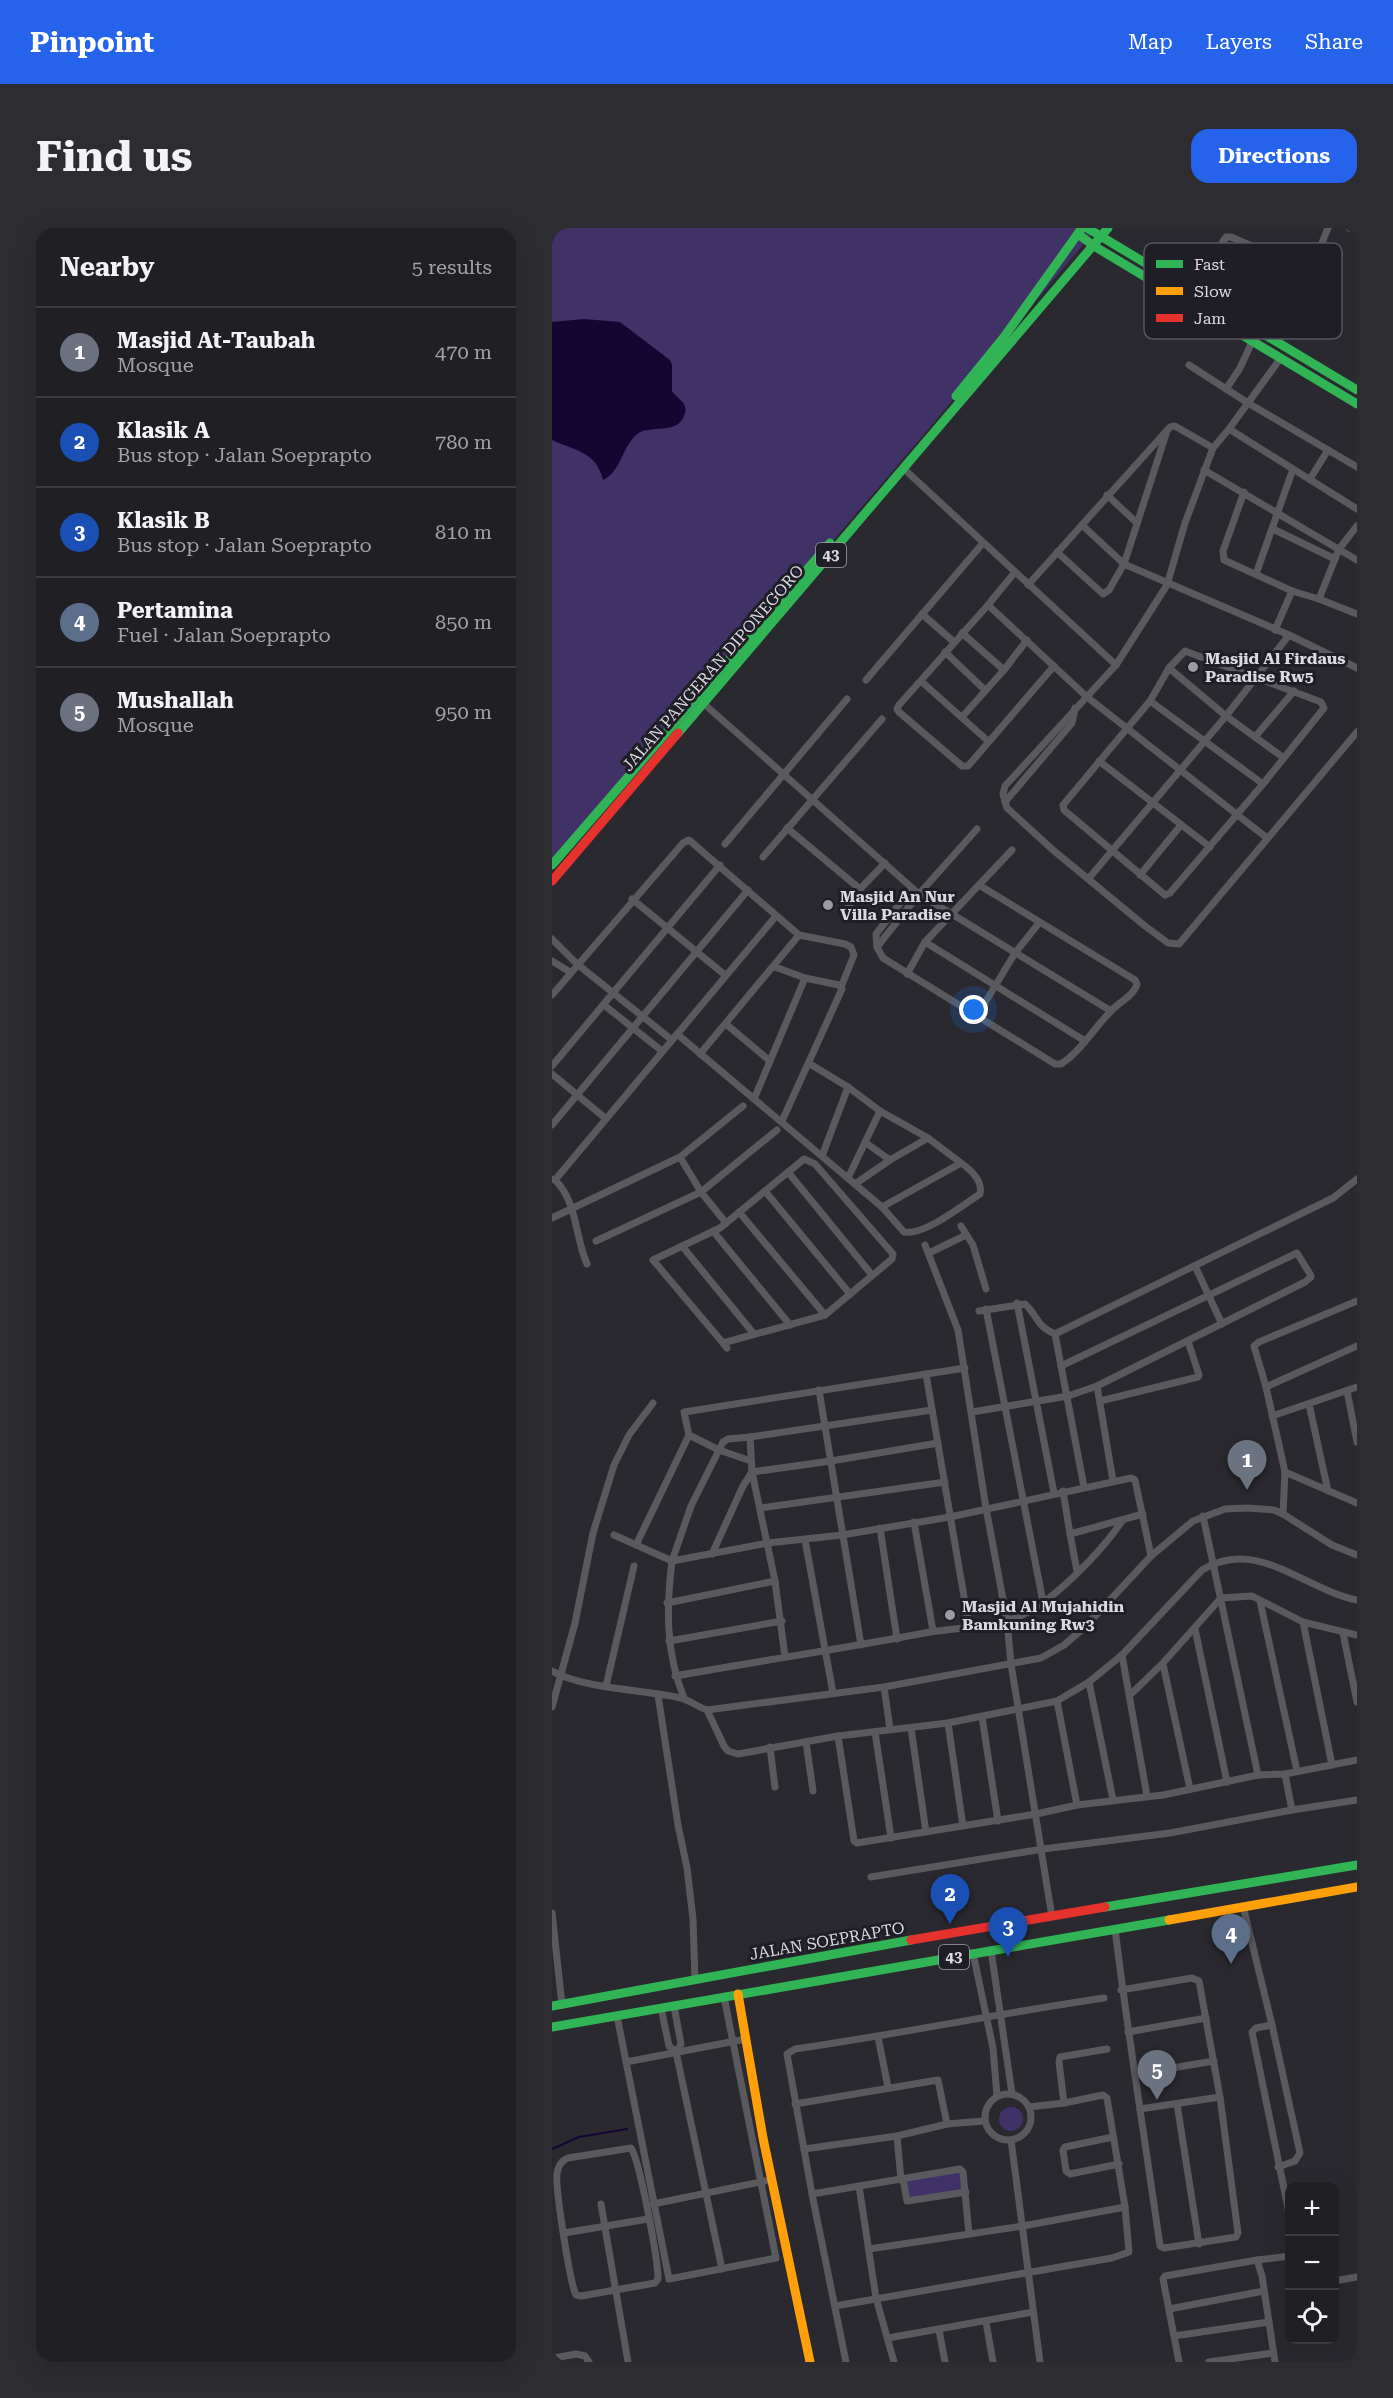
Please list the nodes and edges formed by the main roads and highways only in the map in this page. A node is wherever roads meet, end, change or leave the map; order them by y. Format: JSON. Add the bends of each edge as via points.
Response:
{"nodes":[{"id":1,"x":1087,"y":228,"type":"edge"},
{"id":2,"x":1108,"y":228,"type":"edge"},
{"id":3,"x":1080,"y":231,"type":"edge"},
{"id":4,"x":1098,"y":242,"type":"junction"},
{"id":5,"x":1144,"y":267,"type":"edge"},
{"id":6,"x":1144,"y":273,"type":"edge"},
{"id":7,"x":1247,"y":339,"type":"edge"},
{"id":8,"x":1270,"y":339,"type":"edge"},
{"id":9,"x":1357,"y":390,"type":"edge"},
{"id":10,"x":1357,"y":404,"type":"edge"},
{"id":11,"x":552,"y":865,"type":"edge"},
{"id":12,"x":552,"y":880,"type":"edge"},
{"id":13,"x":1357,"y":1865,"type":"edge"},
{"id":14,"x":1357,"y":1887,"type":"edge"},
{"id":15,"x":738,"y":1994,"type":"junction"},
{"id":16,"x":552,"y":2007,"type":"edge"},
{"id":17,"x":552,"y":2027,"type":"edge"},
{"id":18,"x":810,"y":2362,"type":"edge"}],
"edges":[{"from":1,"to":4,"type":"main road"},
{"from":2,"to":4,"type":"main road","name":"JALAN PANGERAN DIPONEGORO","number":"43"},
{"from":3,"to":4,"type":"main road"},
{"from":3,"to":11,"type":"main road","name":"JALAN PANGERAN DIPONEGORO","number":"43","via":[[998,345],[915,445]]},
{"from":4,"to":5,"type":"main road"},
{"from":4,"to":6,"type":"main road"},
{"from":4,"to":12,"type":"main road","name":"JALAN PANGERAN DIPONEGORO","number":"43"},
{"from":7,"to":10,"type":"main road"},
{"from":8,"to":9,"type":"main road"},
{"from":13,"to":16,"type":"main road","name":"JALAN SOEPRAPTO","number":"43"},
{"from":14,"to":15,"type":"main road","number":"43"},
{"from":15,"to":17,"type":"main road","number":"43"},
{"from":15,"to":18,"type":"main road"}]}
